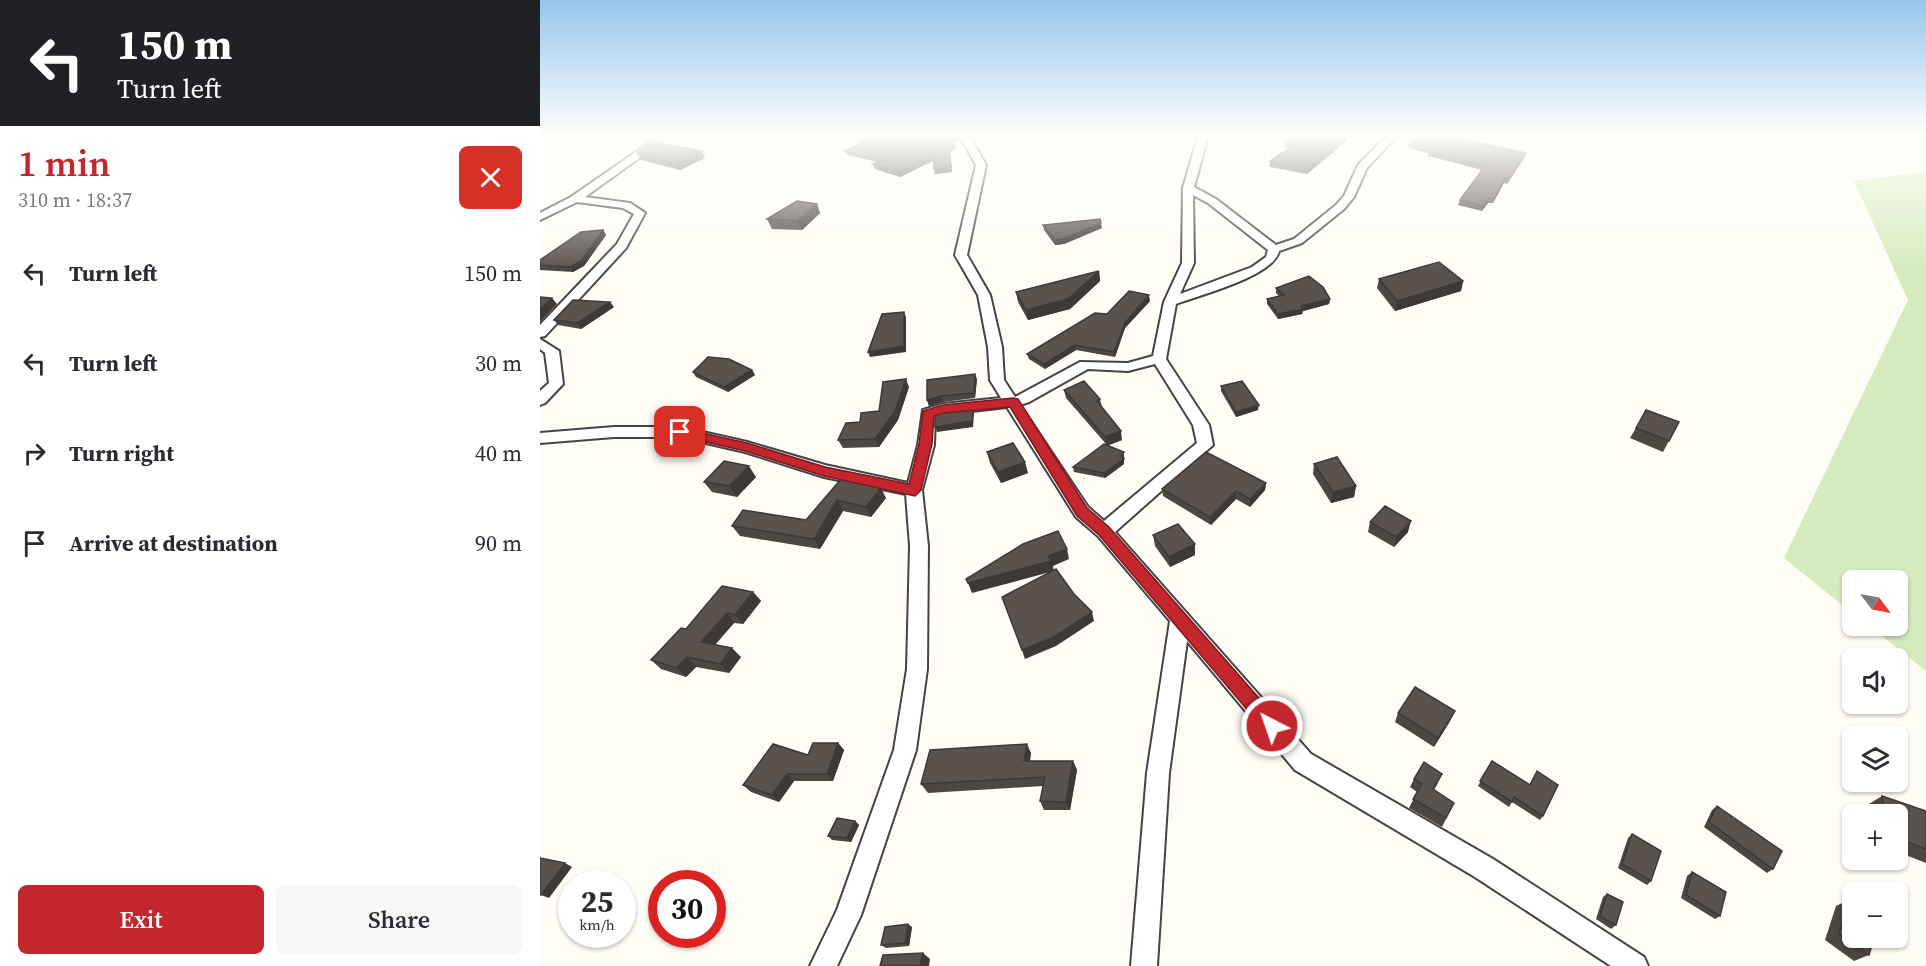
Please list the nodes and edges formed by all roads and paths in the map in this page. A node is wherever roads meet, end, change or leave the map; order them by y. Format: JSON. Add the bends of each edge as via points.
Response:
{"nodes":[{"id":1,"x":601,"y":181,"type":"edge"},
{"id":2,"x":977,"y":181,"type":"edge"},
{"id":3,"x":1190,"y":181,"type":"edge"},
{"id":4,"x":1356,"y":181,"type":"edge"},
{"id":5,"x":1188,"y":188,"type":"junction"},
{"id":6,"x":575,"y":199,"type":"junction"},
{"id":7,"x":540,"y":217,"type":"edge"},
{"id":8,"x":1274,"y":249,"type":"junction"},
{"id":9,"x":1170,"y":302,"type":"junction"},
{"id":10,"x":540,"y":333,"type":"edge"},
{"id":11,"x":540,"y":343,"type":"edge"},
{"id":12,"x":1160,"y":359,"type":"junction"},
{"id":13,"x":540,"y":400,"type":"edge"},
{"id":14,"x":1013,"y":402,"type":"junction"},
{"id":15,"x":540,"y":438,"type":"edge"},
{"id":16,"x":915,"y":490,"type":"junction"},
{"id":17,"x":1104,"y":531,"type":"junction"},
{"id":18,"x":1180,"y":620,"type":"junction"},
{"id":19,"x":823,"y":966,"type":"edge"},
{"id":20,"x":1144,"y":966,"type":"edge"},
{"id":21,"x":1635,"y":966,"type":"edge"}],
"edges":[{"from":1,"to":6,"type":"street"},
{"from":2,"to":14,"type":"street","via":[[961,255],[984,295],[997,380]]},
{"from":3,"to":5,"type":"street"},
{"from":4,"to":8,"type":"street","via":[[1340,207],[1298,241]]},
{"from":5,"to":8,"type":"street","via":[[1212,201]]},
{"from":5,"to":9,"type":"street","via":[[1188,263]]},
{"from":6,"to":7,"type":"street"},
{"from":6,"to":10,"type":"street","via":[[626,205],[640,213],[622,246]]},
{"from":8,"to":9,"type":"street","via":[[1272,258],[1256,270]]},
{"from":9,"to":12,"type":"street"},
{"from":11,"to":13,"type":"street","via":[[552,351],[556,384]]},
{"from":12,"to":14,"type":"street","via":[[1128,367],[1085,365]]},
{"from":12,"to":17,"type":"street","via":[[1201,425],[1205,445]]},
{"from":14,"to":16,"type":"street","via":[[928,414],[926,444]]},
{"from":14,"to":17,"type":"street","via":[[1082,512]]},
{"from":15,"to":16,"type":"street","via":[[680,432],[747,447],[824,471]]},
{"from":16,"to":19,"type":"street","via":[[919,546],[917,669],[905,750],[848,915]]},
{"from":17,"to":18,"type":"street"},
{"from":18,"to":20,"type":"street","via":[[1158,773]]},
{"from":18,"to":21,"type":"street","via":[[1303,762],[1484,868]]}]}
